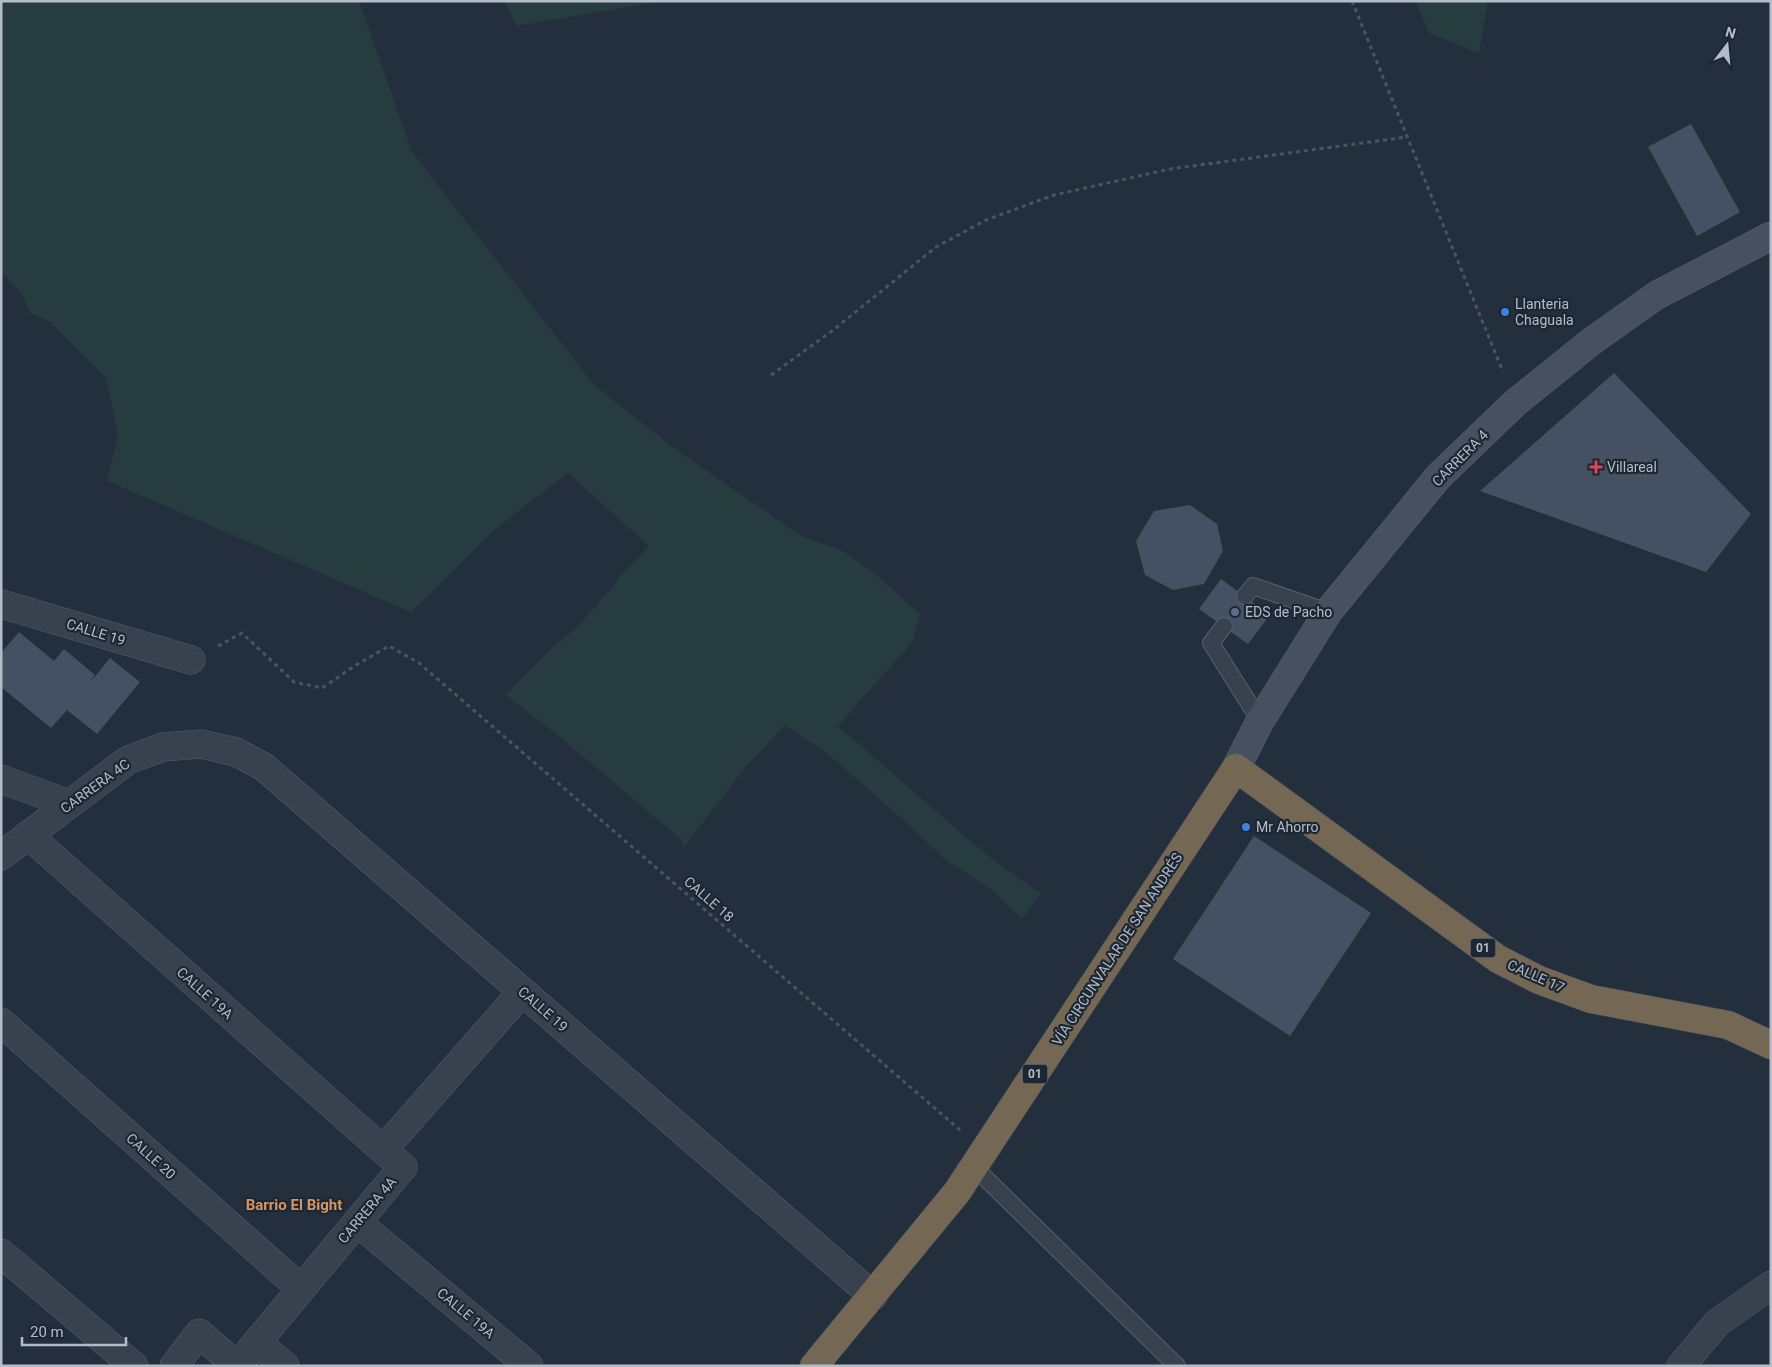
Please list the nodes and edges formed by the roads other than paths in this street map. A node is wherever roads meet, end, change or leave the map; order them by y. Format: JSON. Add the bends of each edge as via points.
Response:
{"nodes":[{"id":1,"x":1771,"y":236,"type":"edge"},
{"id":2,"x":1246,"y":596,"type":"dead end"},
{"id":3,"x":1,"y":604,"type":"edge"},
{"id":4,"x":1328,"y":612,"type":"junction"},
{"id":5,"x":1224,"y":626,"type":"dead end"},
{"id":6,"x":191,"y":660,"type":"road end"},
{"id":7,"x":1260,"y":721,"type":"junction"},
{"id":8,"x":201,"y":744,"type":"joint"},
{"id":9,"x":1236,"y":768,"type":"junction"},
{"id":10,"x":1,"y":779,"type":"edge"},
{"id":11,"x":69,"y":804,"type":"junction"},
{"id":12,"x":28,"y":835,"type":"junction"},
{"id":13,"x":1,"y":856,"type":"edge"},
{"id":14,"x":522,"y":992,"type":"junction"},
{"id":15,"x":1,"y":1022,"type":"edge"},
{"id":16,"x":1771,"y":1045,"type":"edge"},
{"id":17,"x":383,"y":1150,"type":"junction"},
{"id":18,"x":979,"y":1159,"type":"junction"},
{"id":19,"x":357,"y":1222,"type":"junction"},
{"id":20,"x":1,"y":1253,"type":"edge"},
{"id":21,"x":1771,"y":1285,"type":"edge"},
{"id":22,"x":301,"y":1289,"type":"junction"},
{"id":23,"x":873,"y":1296,"type":"junction"},
{"id":24,"x":257,"y":1342,"type":"junction"},
{"id":25,"x":134,"y":1366,"type":"edge"},
{"id":26,"x":174,"y":1366,"type":"edge"},
{"id":27,"x":237,"y":1366,"type":"edge"},
{"id":28,"x":285,"y":1366,"type":"edge"},
{"id":29,"x":529,"y":1366,"type":"edge"},
{"id":30,"x":814,"y":1366,"type":"edge"},
{"id":31,"x":1177,"y":1366,"type":"edge"},
{"id":32,"x":1681,"y":1366,"type":"edge"}],
"edges":[{"from":1,"to":4,"type":"street","name":"CARRERA 4","via":[[1657,295],[1592,341],[1515,403],[1438,477]]},
{"from":2,"to":4,"type":"lane","via":[[1253,586]]},
{"from":3,"to":6,"type":"street","name":"CALLE 19"},
{"from":4,"to":7,"type":"street","name":"CARRERA 4"},
{"from":5,"to":7,"type":"lane","via":[[1211,643]]},
{"from":7,"to":9,"type":"street","name":"CARRERA 4"},
{"from":8,"to":11,"type":"street","name":"CARRERA 4C","via":[[163,747],[128,760]]},
{"from":8,"to":14,"type":"street","name":"CALLE 19","via":[[236,752],[264,767]]},
{"from":9,"to":16,"type":"highway","name":"CALLE 17","number":"01","via":[[1498,959],[1539,980],[1591,999],[1728,1025]]},
{"from":9,"to":18,"type":"highway","name":"VÍA CIRCUNVALAR DE SAN ANDRÉS","number":"01"},
{"from":10,"to":11,"type":"street"},
{"from":11,"to":12,"type":"street","name":"CARRERA 4C"},
{"from":12,"to":13,"type":"street","name":"CARRERA 4C"},
{"from":12,"to":17,"type":"street","name":"CALLE 19A"},
{"from":14,"to":17,"type":"street"},
{"from":14,"to":23,"type":"street","name":"CALLE 19"},
{"from":15,"to":22,"type":"street","name":"CALLE 20"},
{"from":17,"to":19,"type":"street","name":"CARRERA 4A","via":[[403,1167]]},
{"from":18,"to":23,"type":"highway","name":"VÍA CIRCUNVALAR DE SAN ANDRÉS","number":"01","via":[[957,1192]]},
{"from":18,"to":31,"type":"lane"},
{"from":19,"to":22,"type":"street","name":"CARRERA 4A"},
{"from":19,"to":29,"type":"street","name":"CALLE 19A"},
{"from":20,"to":25,"type":"street"},
{"from":21,"to":32,"type":"street","via":[[1717,1322]]},
{"from":22,"to":24,"type":"street","name":"CARRERA 4A"},
{"from":23,"to":30,"type":"highway","name":"VÍA CIRCUNVALAR DE SAN ANDRÉS","number":"01"},
{"from":24,"to":27,"type":"street","name":"CARRERA 4A"},
{"from":24,"to":28,"type":"street"},
{"from":26,"to":27,"type":"street","name":"CARRERA 4A","via":[[199,1333]]}]}
